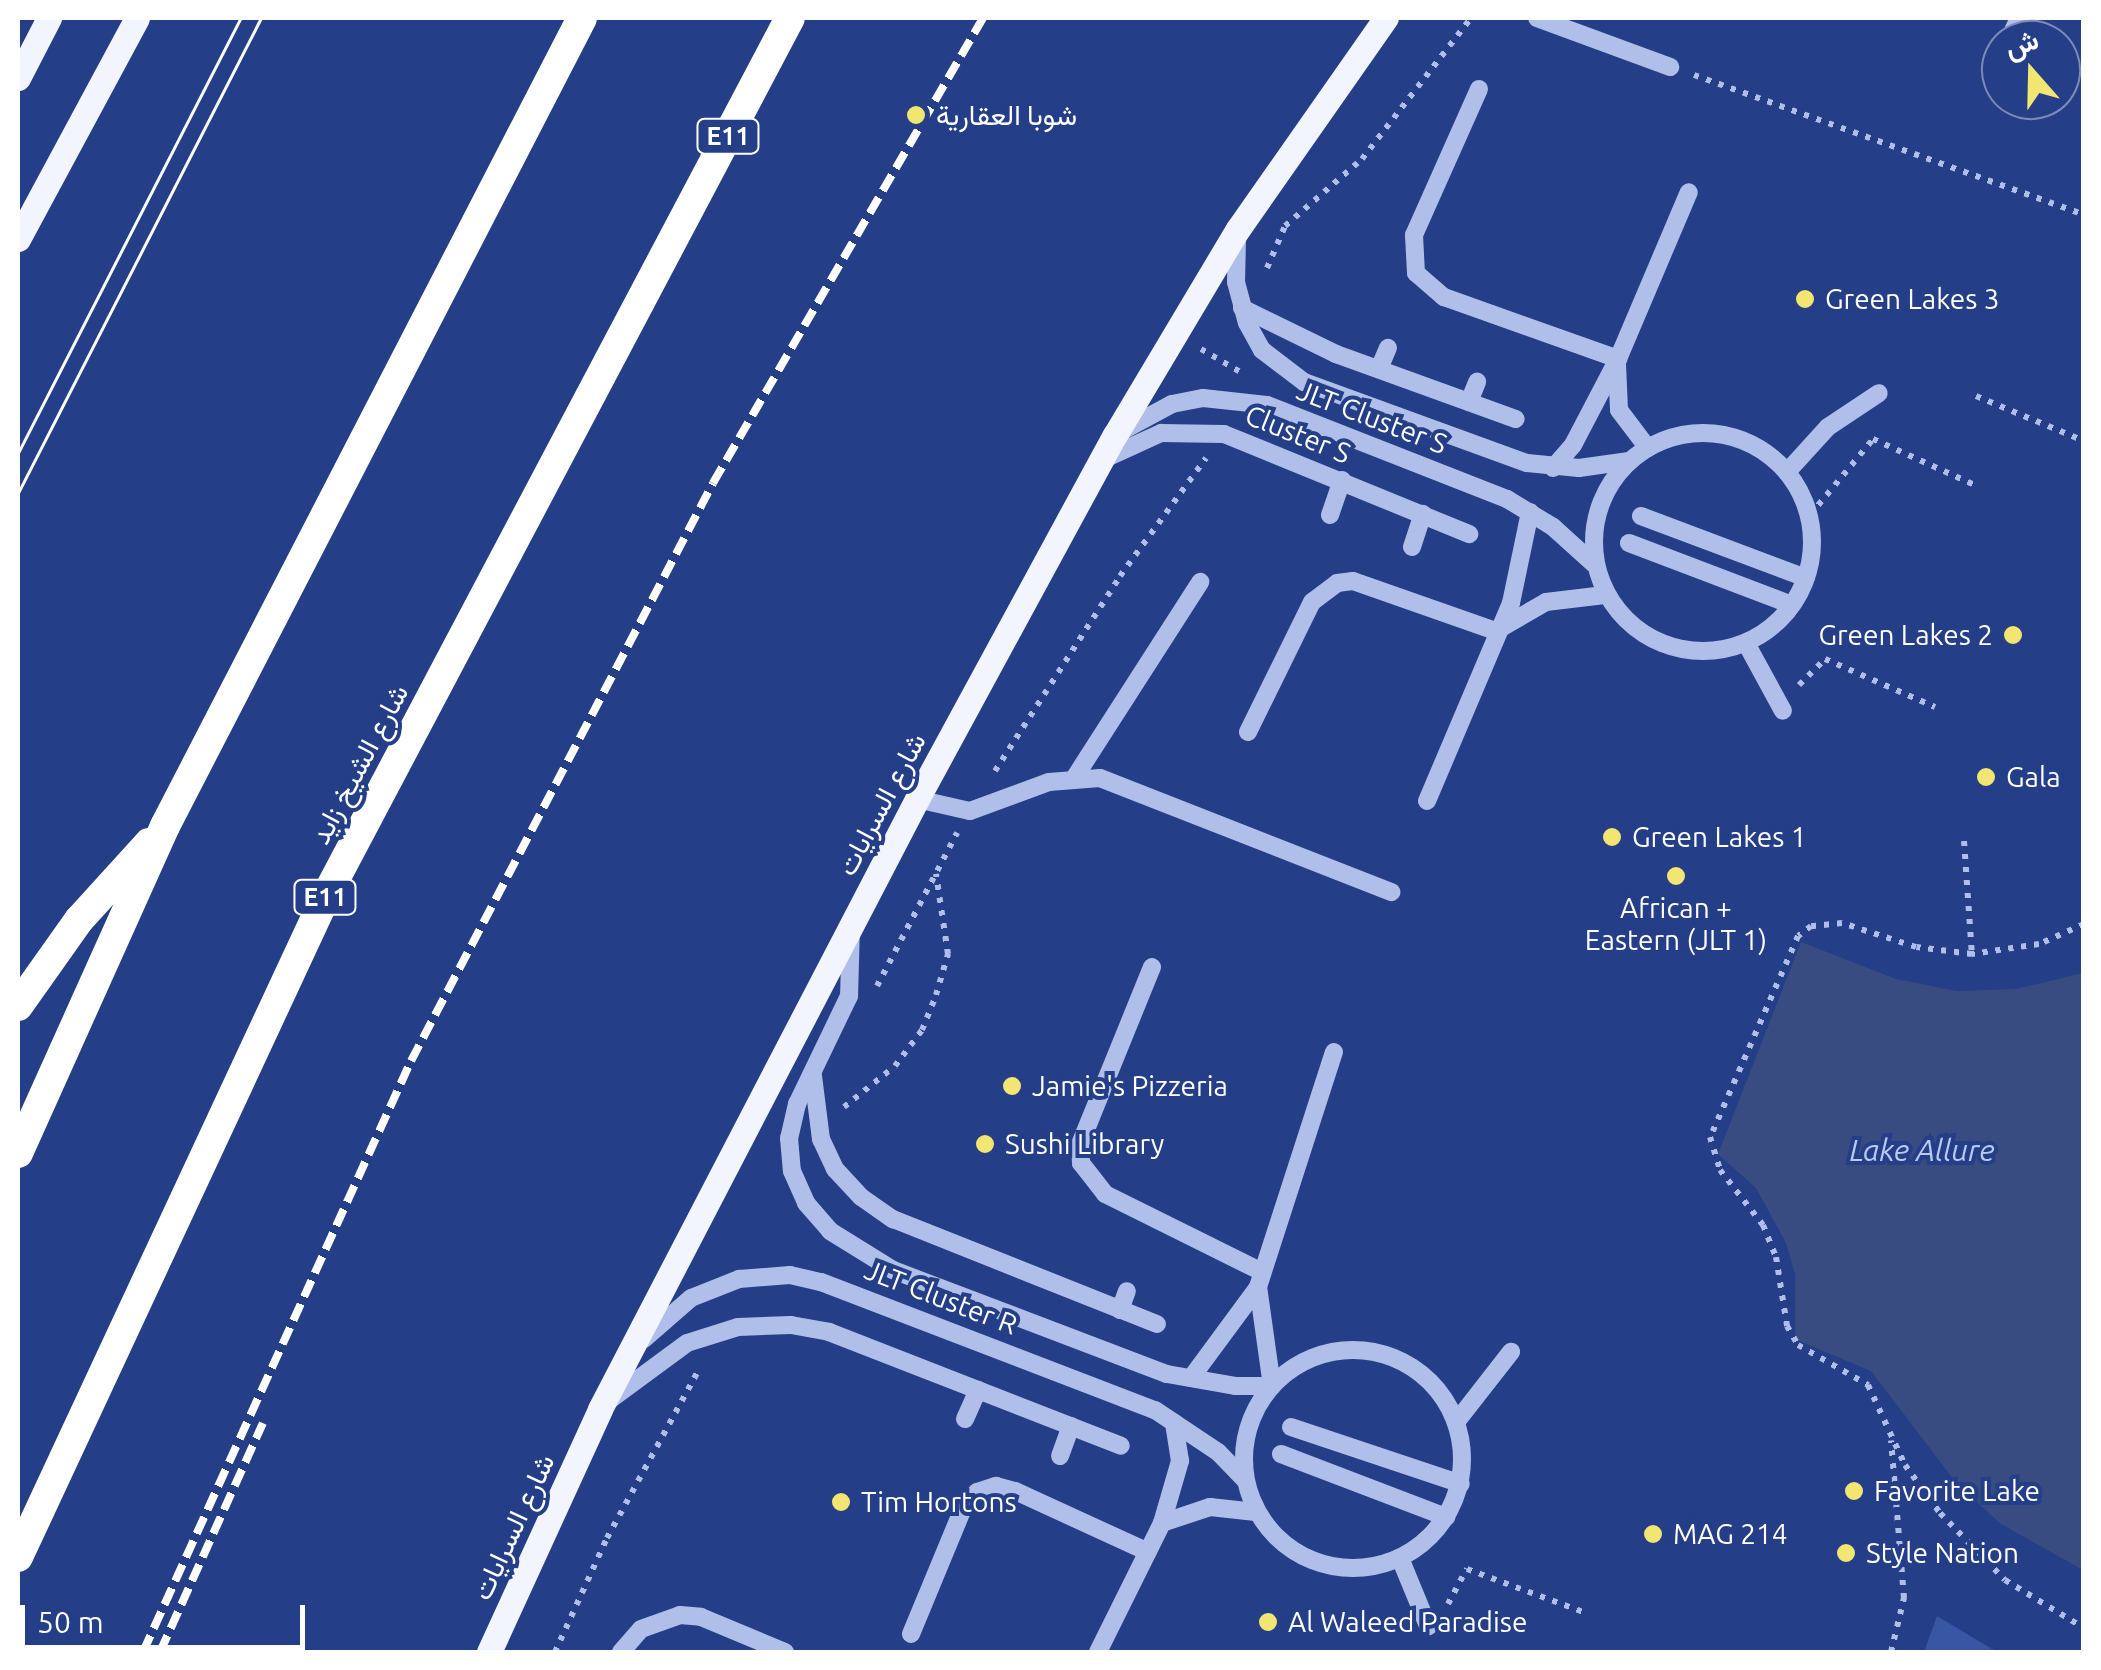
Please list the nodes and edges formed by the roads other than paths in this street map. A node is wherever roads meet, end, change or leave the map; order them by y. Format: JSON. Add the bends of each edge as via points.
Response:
{"nodes":[{"id":1,"x":49,"y":18,"type":"edge"},
{"id":2,"x":137,"y":18,"type":"edge"},
{"id":3,"x":582,"y":18,"type":"edge"},
{"id":4,"x":790,"y":18,"type":"edge"},
{"id":5,"x":1386,"y":18,"type":"edge"},
{"id":6,"x":1537,"y":18,"type":"edge"},
{"id":7,"x":20,"y":67,"type":"edge"},
{"id":8,"x":1670,"y":67,"type":"road end"},
{"id":9,"x":1479,"y":90,"type":"dead end"},
{"id":10,"x":1688,"y":192,"type":"dead end"},
{"id":11,"x":1238,"y":229,"type":"junction"},
{"id":12,"x":18,"y":239,"type":"edge"},
{"id":13,"x":1242,"y":308,"type":"junction"},
{"id":14,"x":1388,"y":348,"type":"dead end"},
{"id":15,"x":1618,"y":359,"type":"junction"},
{"id":16,"x":1379,"y":369,"type":"junction"},
{"id":17,"x":1477,"y":382,"type":"dead end"},
{"id":18,"x":1880,"y":392,"type":"dead end"},
{"id":19,"x":1469,"y":402,"type":"junction"},
{"id":20,"x":1516,"y":419,"type":"dead end"},
{"id":21,"x":1115,"y":435,"type":"junction"},
{"id":22,"x":1647,"y":447,"type":"junction"},
{"id":23,"x":1104,"y":459,"type":"junction"},
{"id":24,"x":1628,"y":461,"type":"junction"},
{"id":25,"x":1554,"y":468,"type":"junction"},
{"id":26,"x":1787,"y":472,"type":"junction"},
{"id":27,"x":1342,"y":480,"type":"junction"},
{"id":28,"x":1530,"y":512,"type":"junction"},
{"id":29,"x":1423,"y":514,"type":"junction"},
{"id":30,"x":1330,"y":515,"type":"dead end"},
{"id":31,"x":1641,"y":516,"type":"dead end"},
{"id":32,"x":1470,"y":534,"type":"dead end"},
{"id":33,"x":1629,"y":543,"type":"dead end"},
{"id":34,"x":1412,"y":546,"type":"dead end"},
{"id":35,"x":1594,"y":564,"type":"junction"},
{"id":36,"x":1806,"y":578,"type":"junction"},
{"id":37,"x":1200,"y":582,"type":"dead end"},
{"id":38,"x":1605,"y":595,"type":"junction"},
{"id":39,"x":1792,"y":605,"type":"junction"},
{"id":40,"x":1496,"y":631,"type":"junction"},
{"id":41,"x":1749,"y":642,"type":"junction"},
{"id":42,"x":1783,"y":711,"type":"dead end"},
{"id":43,"x":1248,"y":732,"type":"dead end"},
{"id":44,"x":1075,"y":777,"type":"junction"},
{"id":45,"x":917,"y":798,"type":"junction"},
{"id":46,"x":1427,"y":801,"type":"dead end"},
{"id":47,"x":165,"y":826,"type":"junction"},
{"id":48,"x":1392,"y":892,"type":"dead end"},
{"id":49,"x":851,"y":924,"type":"junction"},
{"id":50,"x":1152,"y":967,"type":"dead end"},
{"id":51,"x":18,"y":1006,"type":"edge"},
{"id":52,"x":1334,"y":1052,"type":"dead end"},
{"id":53,"x":813,"y":1075,"type":"junction"},
{"id":54,"x":18,"y":1153,"type":"edge"},
{"id":55,"x":1260,"y":1279,"type":"junction"},
{"id":56,"x":1127,"y":1291,"type":"dead end"},
{"id":57,"x":1120,"y":1310,"type":"junction"},
{"id":58,"x":1157,"y":1324,"type":"dead end"},
{"id":59,"x":1511,"y":1352,"type":"dead end"},
{"id":60,"x":620,"y":1372,"type":"junction"},
{"id":61,"x":1192,"y":1378,"type":"junction"},
{"id":62,"x":1272,"y":1386,"type":"junction"},
{"id":63,"x":978,"y":1390,"type":"junction"},
{"id":64,"x":600,"y":1409,"type":"junction"},
{"id":65,"x":965,"y":1419,"type":"dead end"},
{"id":66,"x":1458,"y":1421,"type":"junction"},
{"id":67,"x":1174,"y":1422,"type":"junction"},
{"id":68,"x":1071,"y":1426,"type":"junction"},
{"id":69,"x":1291,"y":1427,"type":"dead end"},
{"id":70,"x":1121,"y":1446,"type":"dead end"},
{"id":71,"x":1281,"y":1454,"type":"dead end"},
{"id":72,"x":1060,"y":1456,"type":"dead end"},
{"id":73,"x":1245,"y":1480,"type":"junction"},
{"id":74,"x":1461,"y":1484,"type":"junction"},
{"id":75,"x":1256,"y":1512,"type":"junction"},
{"id":76,"x":1446,"y":1517,"type":"junction"},
{"id":77,"x":1162,"y":1522,"type":"junction"},
{"id":78,"x":1148,"y":1552,"type":"junction"},
{"id":79,"x":18,"y":1557,"type":"edge"},
{"id":80,"x":1400,"y":1558,"type":"junction"},
{"id":81,"x":1428,"y":1626,"type":"dead end"},
{"id":82,"x":910,"y":1634,"type":"dead end"},
{"id":83,"x":489,"y":1652,"type":"edge"},
{"id":84,"x":621,"y":1652,"type":"edge"},
{"id":85,"x":785,"y":1652,"type":"edge"},
{"id":86,"x":1098,"y":1652,"type":"edge"}],
"edges":[{"from":1,"to":7,"type":"main road"},
{"from":2,"to":12,"type":"main road"},
{"from":3,"to":47,"type":"highway"},
{"from":4,"to":79,"type":"highway","name":"شارع الشيخ زايد","number":"E11","via":[[325,898]]},
{"from":5,"to":11,"type":"main road","name":"شارع السرايات"},
{"from":6,"to":8,"type":"lane"},
{"from":9,"to":15,"type":"lane","via":[[1414,235],[1416,273],[1444,298]]},
{"from":10,"to":15,"type":"lane"},
{"from":11,"to":13,"type":"lane","name":"JLT Cluster S"},
{"from":11,"to":21,"type":"main road","name":"شارع السرايات"},
{"from":13,"to":16,"type":"lane"},
{"from":13,"to":25,"type":"lane","name":"JLT Cluster S","via":[[1262,350],[1304,382],[1500,456]]},
{"from":14,"to":16,"type":"lane"},
{"from":15,"to":22,"type":"lane","via":[[1619,410]]},
{"from":15,"to":25,"type":"lane"},
{"from":16,"to":19,"type":"lane"},
{"from":17,"to":19,"type":"lane"},
{"from":18,"to":26,"type":"lane","via":[[1828,427]]},
{"from":19,"to":20,"type":"lane"},
{"from":21,"to":23,"type":"main road","name":"شارع السرايات"},
{"from":21,"to":28,"type":"lane","name":"JLT Cluster S","via":[[1172,404],[1235,398]]},
{"from":22,"to":24,"type":"lane"},
{"from":22,"to":26,"type":"lane","via":[[1712,432],[1745,441]]},
{"from":23,"to":27,"type":"lane","name":"Cluster S","via":[[1146,438],[1192,430],[1250,442]]},
{"from":23,"to":45,"type":"main road","name":"شارع السرايات"},
{"from":24,"to":25,"type":"lane","name":"JLT Cluster S"},
{"from":24,"to":35,"type":"lane","via":[[1605,491],[1593,526]]},
{"from":26,"to":36,"type":"lane","via":[[1810,514]]},
{"from":27,"to":29,"type":"lane","name":"Cluster S"},
{"from":27,"to":30,"type":"lane"},
{"from":28,"to":35,"type":"lane","name":"JLT Cluster S"},
{"from":28,"to":40,"type":"lane","via":[[1521,573]]},
{"from":29,"to":32,"type":"lane","name":"Cluster S"},
{"from":29,"to":34,"type":"lane"},
{"from":31,"to":36,"type":"lane"},
{"from":33,"to":39,"type":"lane"},
{"from":35,"to":38,"type":"lane"},
{"from":36,"to":39,"type":"lane"},
{"from":37,"to":44,"type":"lane"},
{"from":38,"to":40,"type":"lane","via":[[1546,602]]},
{"from":38,"to":41,"type":"lane","via":[[1625,621],[1682,650]]},
{"from":39,"to":41,"type":"lane"},
{"from":40,"to":43,"type":"lane","via":[[1353,581],[1337,582],[1312,602]]},
{"from":40,"to":46,"type":"lane"},
{"from":41,"to":42,"type":"lane"},
{"from":44,"to":45,"type":"lane","via":[[970,812]]},
{"from":44,"to":48,"type":"lane","via":[[1124,783]]},
{"from":45,"to":49,"type":"main road","name":"شارع السرايات"},
{"from":47,"to":51,"type":"highway","via":[[79,920]]},
{"from":47,"to":54,"type":"highway"},
{"from":49,"to":53,"type":"lane","name":"JLT Cluster R","via":[[849,996]]},
{"from":49,"to":60,"type":"main road","name":"شارع السرايات"},
{"from":50,"to":55,"type":"lane","via":[[1080,1144],[1081,1164],[1105,1194]]},
{"from":52,"to":55,"type":"lane"},
{"from":53,"to":57,"type":"lane","via":[[821,1140],[835,1169],[861,1197],[893,1219],[1036,1267]]},
{"from":53,"to":61,"type":"lane","name":"JLT Cluster R","via":[[789,1138],[792,1172],[830,1231],[894,1270]]},
{"from":55,"to":61,"type":"lane"},
{"from":55,"to":62,"type":"lane"},
{"from":56,"to":57,"type":"lane"},
{"from":57,"to":58,"type":"lane"},
{"from":59,"to":66,"type":"lane"},
{"from":60,"to":64,"type":"main road","name":"شارع السرايات"},
{"from":60,"to":67,"type":"lane","name":"JLT Cluster R","via":[[650,1330],[691,1298],[738,1280],[790,1276],[852,1292]]},
{"from":61,"to":62,"type":"lane","name":"JLT Cluster R"},
{"from":62,"to":66,"type":"lane","via":[[1300,1362],[1336,1350],[1374,1350],[1410,1364],[1438,1388]]},
{"from":62,"to":73,"type":"lane","via":[[1252,1414]]},
{"from":63,"to":64,"type":"lane","via":[[829,1332],[738,1327],[687,1342]]},
{"from":63,"to":65,"type":"lane"},
{"from":63,"to":68,"type":"lane"},
{"from":64,"to":83,"type":"main road","name":"شارع السرايات"},
{"from":66,"to":74,"type":"lane"},
{"from":67,"to":73,"type":"lane","name":"JLT Cluster R"},
{"from":67,"to":77,"type":"lane","via":[[1180,1461]]},
{"from":68,"to":70,"type":"lane"},
{"from":68,"to":72,"type":"lane"},
{"from":69,"to":74,"type":"lane"},
{"from":71,"to":76,"type":"lane"},
{"from":73,"to":75,"type":"lane"},
{"from":74,"to":76,"type":"lane"},
{"from":75,"to":77,"type":"lane","via":[[1210,1507]]},
{"from":75,"to":80,"type":"lane","via":[[1304,1557],[1368,1568]]},
{"from":76,"to":80,"type":"lane"},
{"from":77,"to":78,"type":"lane"},
{"from":78,"to":82,"type":"lane","via":[[1015,1491],[996,1486],[977,1492],[964,1506]]},
{"from":78,"to":86,"type":"lane"},
{"from":80,"to":81,"type":"lane"},
{"from":84,"to":85,"type":"lane","via":[[641,1629],[680,1615],[701,1617]]}]}
